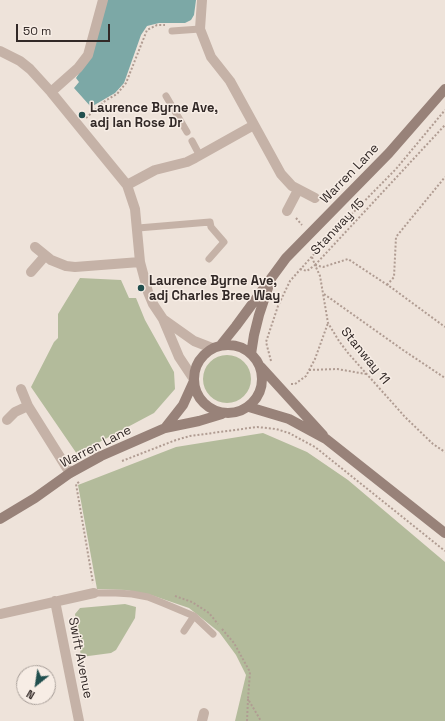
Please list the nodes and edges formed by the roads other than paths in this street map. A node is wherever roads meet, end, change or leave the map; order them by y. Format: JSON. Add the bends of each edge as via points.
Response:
{"nodes":[{"id":1,"x":102,"y":0,"type":"edge"},
{"id":2,"x":202,"y":0,"type":"edge"},
{"id":3,"x":200,"y":29,"type":"junction"},
{"id":4,"x":172,"y":31,"type":"road end"},
{"id":5,"x":0,"y":51,"type":"edge"},
{"id":6,"x":445,"y":89,"type":"edge"},
{"id":7,"x":51,"y":92,"type":"junction"},
{"id":8,"x":166,"y":96,"type":"dead end"},
{"id":9,"x":254,"y":125,"type":"junction"},
{"id":10,"x":187,"y":132,"type":"dead end"},
{"id":11,"x":192,"y":142,"type":"dead end"},
{"id":12,"x":200,"y":156,"type":"junction"},
{"id":13,"x":127,"y":185,"type":"junction"},
{"id":14,"x":298,"y":190,"type":"junction"},
{"id":15,"x":315,"y":198,"type":"dead end"},
{"id":16,"x":287,"y":211,"type":"dead end"},
{"id":17,"x":138,"y":228,"type":"junction"},
{"id":18,"x":34,"y":247,"type":"dead end"},
{"id":19,"x":45,"y":256,"type":"junction"},
{"id":20,"x":209,"y":260,"type":"dead end"},
{"id":21,"x":140,"y":262,"type":"junction"},
{"id":22,"x":31,"y":272,"type":"dead end"},
{"id":23,"x":273,"y":277,"type":"junction"},
{"id":24,"x":163,"y":319,"type":"junction"},
{"id":25,"x":216,"y":347,"type":"junction"},
{"id":26,"x":252,"y":354,"type":"junction"},
{"id":27,"x":260,"y":366,"type":"junction"},
{"id":28,"x":193,"y":381,"type":"junction"},
{"id":29,"x":21,"y":389,"type":"dead end"},
{"id":30,"x":28,"y":406,"type":"junction"},
{"id":31,"x":249,"y":407,"type":"junction"},
{"id":32,"x":222,"y":414,"type":"junction"},
{"id":33,"x":7,"y":420,"type":"dead end"},
{"id":34,"x":165,"y":428,"type":"junction"},
{"id":35,"x":326,"y":439,"type":"junction"},
{"id":36,"x":70,"y":473,"type":"junction"},
{"id":37,"x":0,"y":519,"type":"edge"},
{"id":38,"x":445,"y":533,"type":"edge"},
{"id":39,"x":94,"y":593,"type":"joint"},
{"id":40,"x":55,"y":601,"type":"junction"},
{"id":41,"x":0,"y":614,"type":"edge"},
{"id":42,"x":194,"y":616,"type":"junction"},
{"id":43,"x":184,"y":631,"type":"dead end"},
{"id":44,"x":213,"y":634,"type":"dead end"},
{"id":45,"x":80,"y":721,"type":"edge"}],
"edges":[{"from":1,"to":7,"type":"street","via":[[88,55],[78,68]]},
{"from":2,"to":3,"type":"street"},
{"from":3,"to":4,"type":"lane"},
{"from":3,"to":9,"type":"street","via":[[211,57],[230,81]]},
{"from":5,"to":7,"type":"street","via":[[20,61]]},
{"from":6,"to":23,"type":"street","name":"Warren Lane","via":[[389,152],[286,258]]},
{"from":7,"to":13,"type":"street"},
{"from":8,"to":10,"type":"lane"},
{"from":9,"to":12,"type":"street"},
{"from":9,"to":14,"type":"street","via":[[282,174]]},
{"from":11,"to":12,"type":"lane"},
{"from":12,"to":13,"type":"street","via":[[155,170]]},
{"from":13,"to":17,"type":"street"},
{"from":14,"to":15,"type":"street"},
{"from":14,"to":16,"type":"street"},
{"from":17,"to":20,"type":"lane","via":[[210,222],[224,242]]},
{"from":17,"to":21,"type":"street"},
{"from":18,"to":19,"type":"street"},
{"from":19,"to":21,"type":"street","via":[[59,264],[75,267]]},
{"from":19,"to":22,"type":"street"},
{"from":21,"to":24,"type":"street","via":[[148,292]]},
{"from":23,"to":25,"type":"street","name":"Warren Lane","via":[[236,326]]},
{"from":23,"to":26,"type":"street","name":"Warren Lane","via":[[259,315]]},
{"from":24,"to":25,"type":"street","via":[[194,341]]},
{"from":24,"to":28,"type":"street"},
{"from":25,"to":26,"type":"street","via":[[228,344]]},
{"from":25,"to":28,"type":"street","name":"Warren Lane","via":[[201,358],[194,371]]},
{"from":26,"to":27,"type":"street"},
{"from":27,"to":31,"type":"street","via":[[262,388]]},
{"from":27,"to":35,"type":"street"},
{"from":28,"to":32,"type":"street","via":[[200,400]]},
{"from":28,"to":34,"type":"street","name":"Warren Lane","via":[[183,404]]},
{"from":29,"to":30,"type":"street"},
{"from":30,"to":33,"type":"street","via":[[15,412]]},
{"from":30,"to":36,"type":"street"},
{"from":31,"to":32,"type":"street","name":"Warren Lane","via":[[232,414]]},
{"from":31,"to":35,"type":"street","via":[[289,419]]},
{"from":32,"to":34,"type":"street","name":"Warren Lane"},
{"from":34,"to":36,"type":"street","name":"Warren Lane","via":[[101,456]]},
{"from":35,"to":38,"type":"street"},
{"from":36,"to":37,"type":"street","name":"Warren Lane"},
{"from":39,"to":40,"type":"street"},
{"from":39,"to":42,"type":"lane","via":[[148,597]]},
{"from":40,"to":41,"type":"street"},
{"from":40,"to":45,"type":"street","name":"Swift Avenue"},
{"from":42,"to":43,"type":"lane"},
{"from":42,"to":44,"type":"lane"}]}
